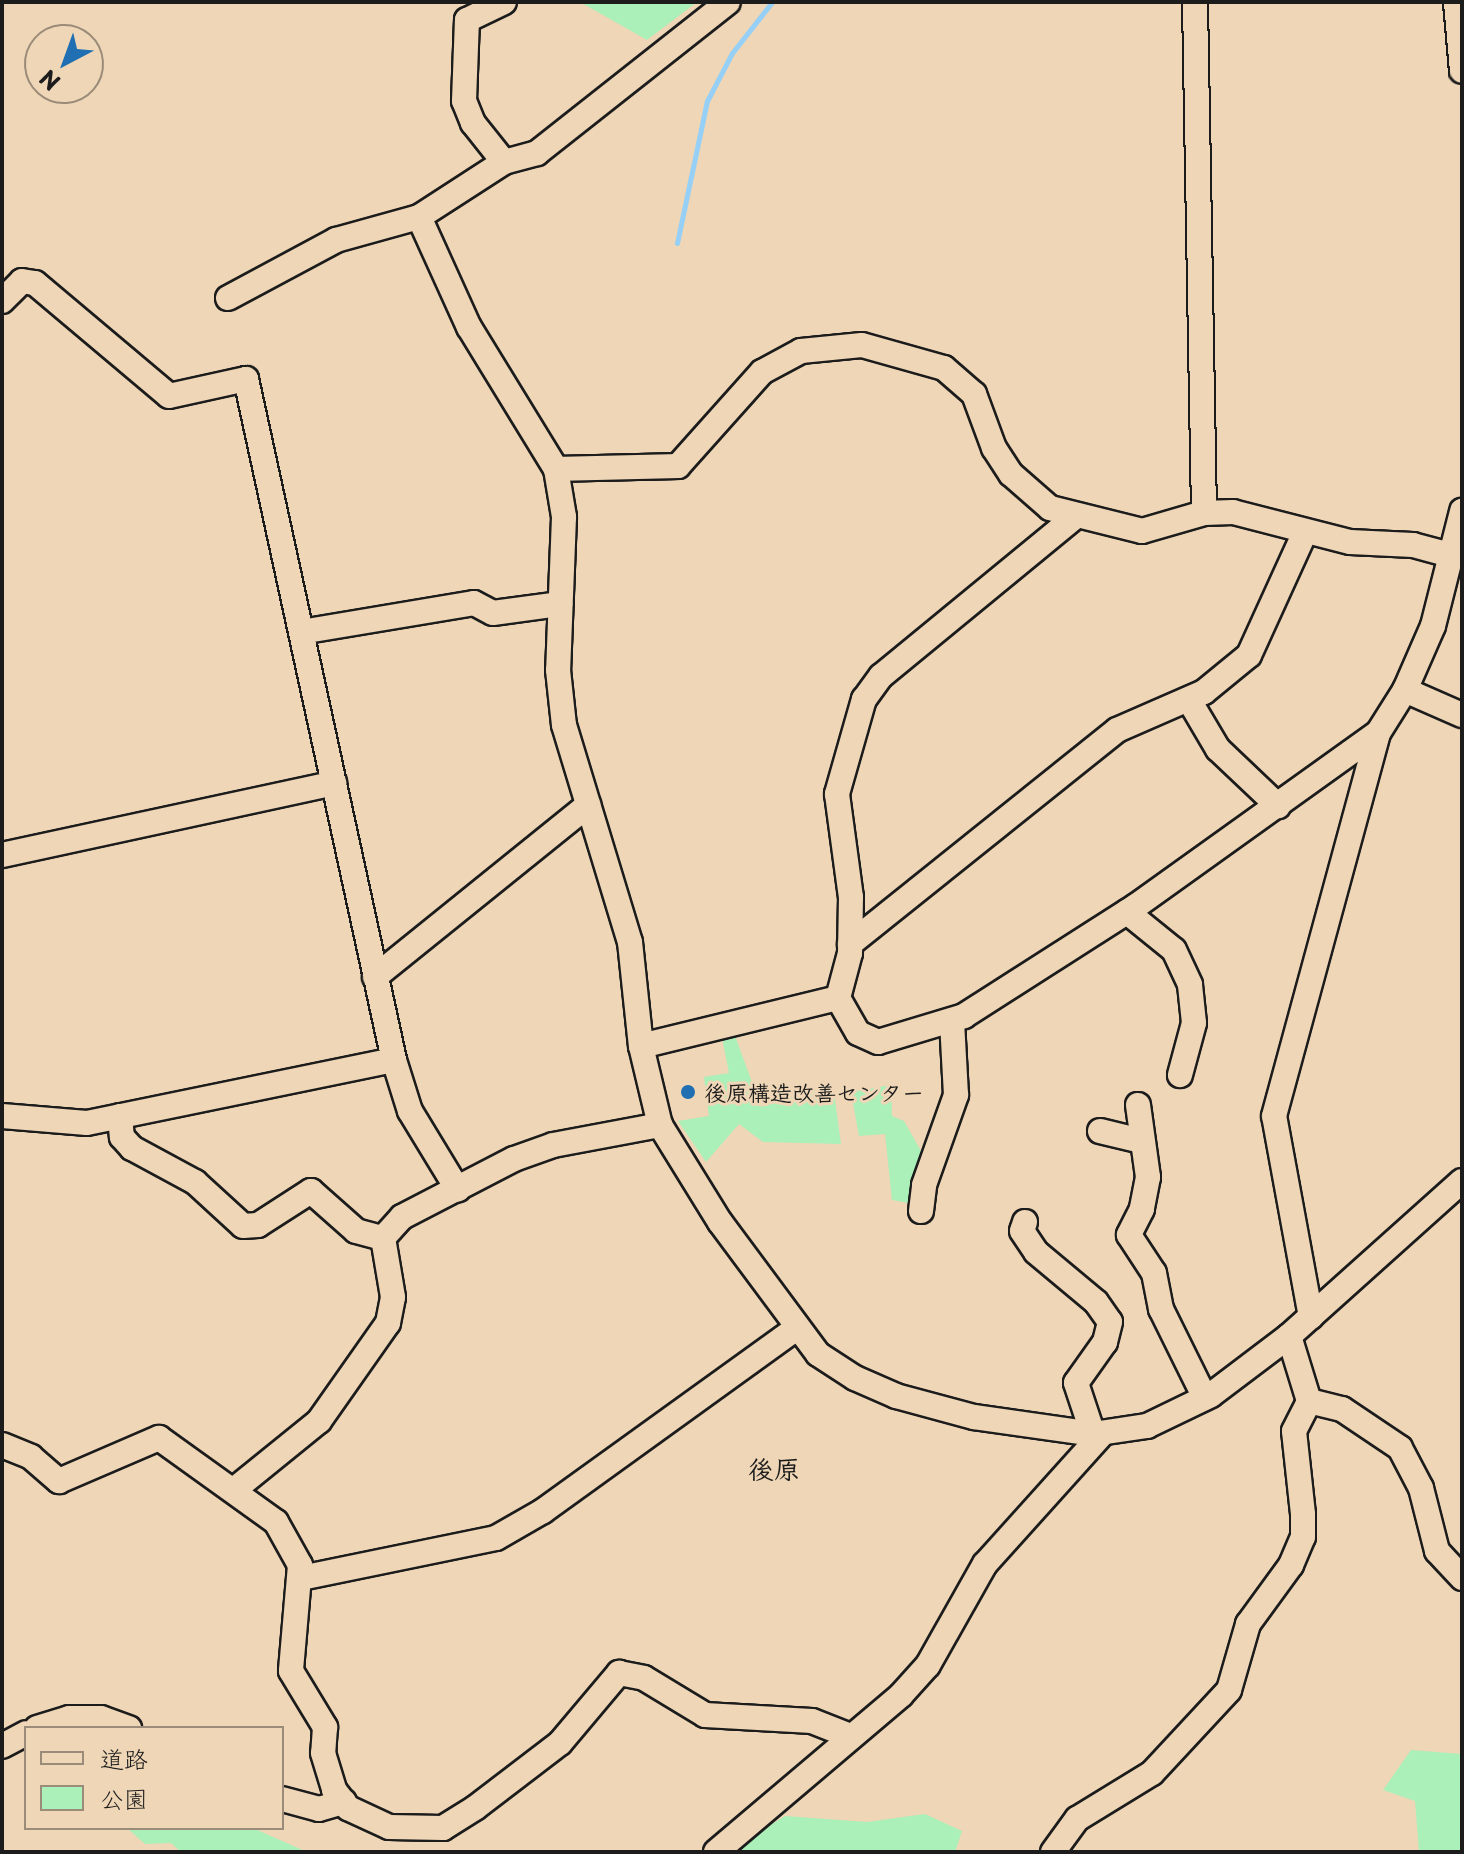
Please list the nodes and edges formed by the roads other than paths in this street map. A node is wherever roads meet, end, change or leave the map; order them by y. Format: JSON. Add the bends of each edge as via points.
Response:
{"nodes":[{"id":1,"x":504,"y":2,"type":"edge"},
{"id":2,"x":728,"y":2,"type":"edge"},
{"id":3,"x":1195,"y":2,"type":"edge"},
{"id":4,"x":1456,"y":2,"type":"edge"},
{"id":5,"x":1462,"y":71,"type":"edge"},
{"id":6,"x":504,"y":162,"type":"junction"},
{"id":7,"x":419,"y":217,"type":"junction"},
{"id":8,"x":228,"y":298,"type":"dead end"},
{"id":9,"x":2,"y":301,"type":"edge"},
{"id":10,"x":556,"y":469,"type":"junction"},
{"id":11,"x":1462,"y":511,"type":"edge"},
{"id":12,"x":1204,"y":513,"type":"junction"},
{"id":13,"x":1076,"y":516,"type":"junction"},
{"id":14,"x":1305,"y":532,"type":"junction"},
{"id":15,"x":1450,"y":555,"type":"junction"},
{"id":16,"x":560,"y":604,"type":"junction"},
{"id":17,"x":301,"y":632,"type":"junction"},
{"id":18,"x":1405,"y":690,"type":"junction"},
{"id":19,"x":1189,"y":700,"type":"junction"},
{"id":20,"x":1462,"y":715,"type":"edge"},
{"id":21,"x":1378,"y":733,"type":"junction"},
{"id":22,"x":334,"y":783,"type":"junction"},
{"id":23,"x":588,"y":805,"type":"junction"},
{"id":24,"x":1278,"y":806,"type":"junction"},
{"id":25,"x":2,"y":855,"type":"edge"},
{"id":26,"x":1127,"y":912,"type":"junction"},
{"id":27,"x":850,"y":944,"type":"junction"},
{"id":28,"x":375,"y":977,"type":"junction"},
{"id":29,"x":838,"y":998,"type":"junction"},
{"id":30,"x":952,"y":1020,"type":"junction"},
{"id":31,"x":641,"y":1046,"type":"junction"},
{"id":32,"x":394,"y":1060,"type":"junction"},
{"id":33,"x":1180,"y":1075,"type":"dead end"},
{"id":34,"x":1138,"y":1105,"type":"dead end"},
{"id":35,"x":2,"y":1116,"type":"edge"},
{"id":36,"x":120,"y":1116,"type":"junction"},
{"id":37,"x":660,"y":1125,"type":"junction"},
{"id":38,"x":1100,"y":1131,"type":"dead end"},
{"id":39,"x":1141,"y":1141,"type":"junction"},
{"id":40,"x":1462,"y":1181,"type":"edge"},
{"id":41,"x":458,"y":1190,"type":"junction"},
{"id":42,"x":921,"y":1211,"type":"dead end"},
{"id":43,"x":1025,"y":1222,"type":"dead end"},
{"id":44,"x":383,"y":1238,"type":"junction"},
{"id":45,"x":1311,"y":1317,"type":"junction"},
{"id":46,"x":797,"y":1328,"type":"junction"},
{"id":47,"x":1289,"y":1336,"type":"junction"},
{"id":48,"x":1205,"y":1398,"type":"junction"},
{"id":49,"x":1309,"y":1401,"type":"junction"},
{"id":50,"x":1097,"y":1435,"type":"junction"},
{"id":51,"x":2,"y":1445,"type":"edge"},
{"id":52,"x":235,"y":1489,"type":"junction"},
{"id":53,"x":301,"y":1578,"type":"junction"},
{"id":54,"x":1462,"y":1578,"type":"edge"},
{"id":55,"x":48,"y":1726,"type":"edge"},
{"id":56,"x":121,"y":1726,"type":"edge"},
{"id":57,"x":24,"y":1734,"type":"edge"},
{"id":58,"x":850,"y":1736,"type":"junction"},
{"id":59,"x":2,"y":1746,"type":"edge"},
{"id":60,"x":284,"y":1800,"type":"edge"},
{"id":61,"x":344,"y":1802,"type":"junction"},
{"id":62,"x":716,"y":1852,"type":"edge"},
{"id":63,"x":1053,"y":1852,"type":"edge"}],
"edges":[{"from":1,"to":6,"type":"street","via":[[467,20],[464,101],[473,123]]},
{"from":2,"to":6,"type":"street","via":[[537,153]]},
{"from":3,"to":12,"type":"street"},
{"from":4,"to":5,"type":"street"},
{"from":6,"to":7,"type":"street"},
{"from":7,"to":8,"type":"street","via":[[336,240]]},
{"from":7,"to":10,"type":"street","via":[[469,327]]},
{"from":9,"to":17,"type":"street","via":[[22,281],[35,283],[169,396],[246,379]]},
{"from":10,"to":13,"type":"street","via":[[678,466],[762,372],[801,351],[862,345],[944,368],[974,394],[994,448],[1011,474],[1050,508]]},
{"from":10,"to":16,"type":"street","via":[[564,517]]},
{"from":11,"to":15,"type":"street"},
{"from":12,"to":13,"type":"street","via":[[1142,531]]},
{"from":12,"to":14,"type":"street","via":[[1233,512]]},
{"from":13,"to":27,"type":"street","via":[[881,676],[864,699],[837,794],[851,897]]},
{"from":14,"to":15,"type":"street","via":[[1350,542],[1413,545]]},
{"from":14,"to":19,"type":"street","via":[[1249,655]]},
{"from":15,"to":18,"type":"street","via":[[1433,626]]},
{"from":16,"to":17,"type":"street","via":[[493,613],[474,603]]},
{"from":16,"to":23,"type":"street","via":[[564,725]]},
{"from":17,"to":22,"type":"street"},
{"from":18,"to":20,"type":"street"},
{"from":18,"to":21,"type":"street"},
{"from":19,"to":24,"type":"street","via":[[1218,749]]},
{"from":19,"to":27,"type":"street","via":[[1117,730]]},
{"from":21,"to":24,"type":"street"},
{"from":21,"to":45,"type":"street","via":[[1274,1116]]},
{"from":22,"to":25,"type":"street"},
{"from":22,"to":28,"type":"street"},
{"from":23,"to":28,"type":"street"},
{"from":23,"to":31,"type":"street","via":[[630,942]]},
{"from":24,"to":26,"type":"street"},
{"from":26,"to":30,"type":"street"},
{"from":26,"to":33,"type":"street","via":[[1174,950],[1190,985],[1194,1023]]},
{"from":27,"to":29,"type":"street"},
{"from":28,"to":32,"type":"street"},
{"from":29,"to":30,"type":"street","via":[[858,1033],[878,1042]]},
{"from":29,"to":31,"type":"street"},
{"from":30,"to":42,"type":"street","via":[[956,1095],[924,1185]]},
{"from":31,"to":37,"type":"street"},
{"from":32,"to":36,"type":"street"},
{"from":32,"to":41,"type":"street","via":[[410,1111]]},
{"from":34,"to":39,"type":"street"},
{"from":35,"to":36,"type":"street","via":[[52,1124]]},
{"from":36,"to":44,"type":"street","via":[[122,1137],[132,1148],[195,1182],[243,1226],[258,1225],[311,1191],[356,1231]]},
{"from":37,"to":41,"type":"street","via":[[553,1145]]},
{"from":37,"to":46,"type":"street","via":[[720,1222]]},
{"from":38,"to":39,"type":"street"},
{"from":39,"to":48,"type":"street","via":[[1146,1191],[1129,1235],[1154,1273],[1161,1309]]},
{"from":40,"to":45,"type":"street"},
{"from":41,"to":44,"type":"street","via":[[402,1217]]},
{"from":43,"to":50,"type":"street","via":[[1022,1231],[1036,1252],[1096,1302],[1110,1322],[1105,1342],[1076,1383]]},
{"from":44,"to":52,"type":"street","via":[[393,1297],[388,1323],[319,1421]]},
{"from":45,"to":47,"type":"street"},
{"from":46,"to":50,"type":"street","via":[[834,1367],[896,1396],[974,1417]]},
{"from":46,"to":53,"type":"street","via":[[543,1511],[496,1538]]},
{"from":47,"to":48,"type":"street"},
{"from":47,"to":49,"type":"street"},
{"from":48,"to":50,"type":"street","via":[[1164,1420]]},
{"from":49,"to":54,"type":"street","via":[[1342,1409],[1400,1448],[1421,1488],[1437,1551]]},
{"from":49,"to":63,"type":"street","via":[[1294,1431],[1303,1537],[1276,1592],[1248,1624],[1229,1690],[1152,1773],[1077,1819]]},
{"from":50,"to":58,"type":"street","via":[[985,1564],[928,1665],[901,1695]]},
{"from":51,"to":52,"type":"street","via":[[31,1457],[59,1481],[159,1438]]},
{"from":52,"to":53,"type":"street","via":[[289,1539]]},
{"from":53,"to":61,"type":"street","via":[[291,1671],[321,1715],[323,1753],[334,1790]]},
{"from":55,"to":56,"type":"street","via":[[91,1718]]},
{"from":57,"to":59,"type":"street"},
{"from":58,"to":61,"type":"street","via":[[812,1721],[705,1715],[682,1706],[644,1678],[619,1673],[560,1743],[443,1828],[389,1827]]},
{"from":58,"to":62,"type":"street"},
{"from":60,"to":61,"type":"street","via":[[319,1809]]}]}
